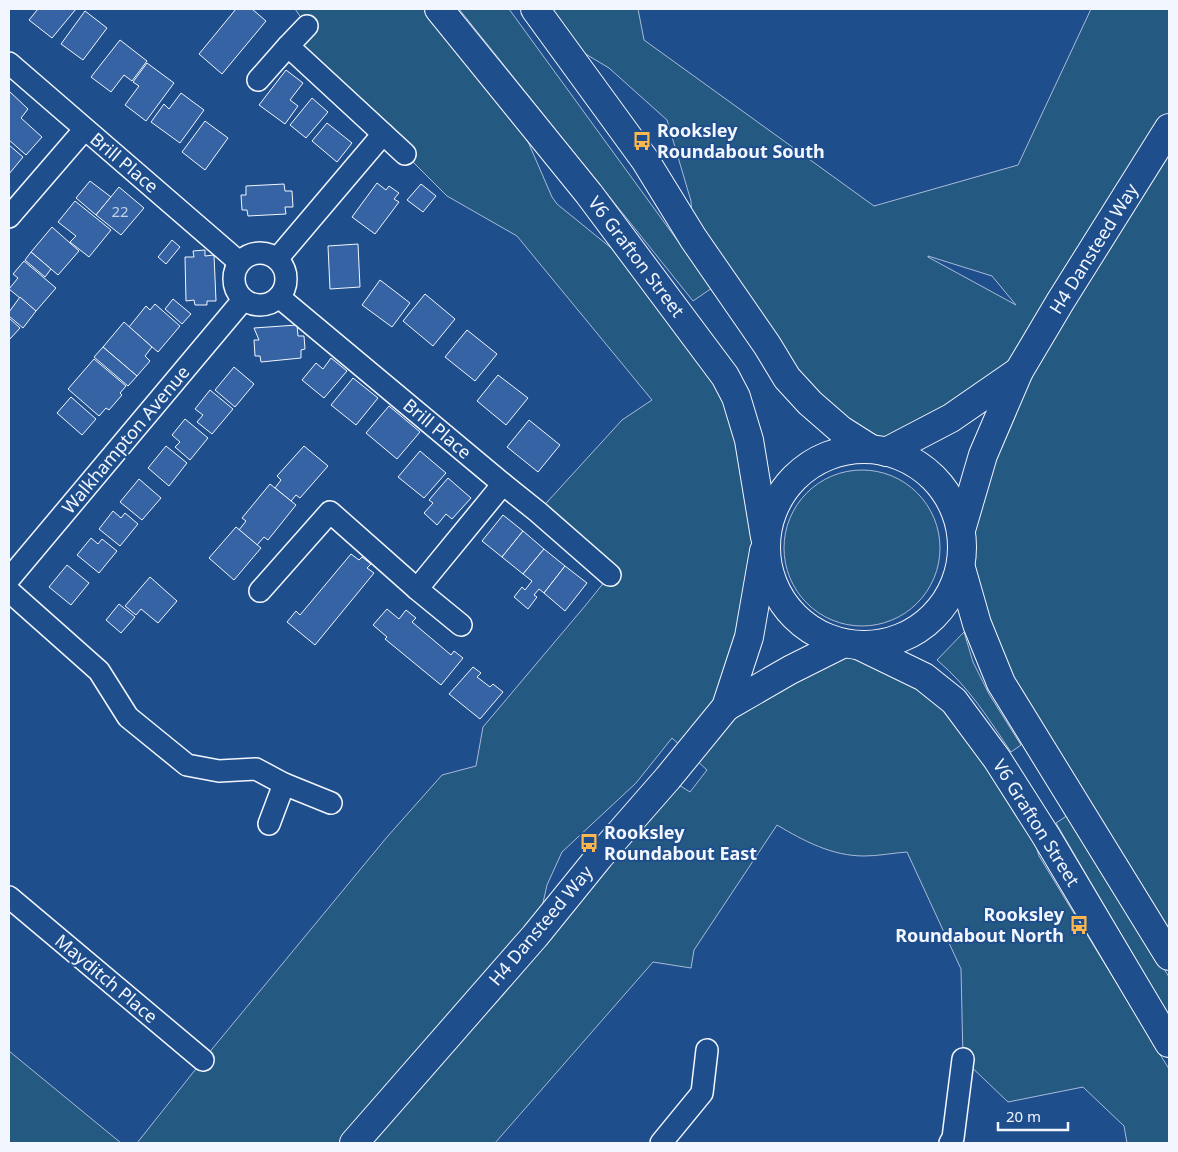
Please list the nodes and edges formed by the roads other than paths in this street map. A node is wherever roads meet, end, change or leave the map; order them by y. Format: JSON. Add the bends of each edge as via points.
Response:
{"nodes":[{"id":1,"x":439,"y":9,"type":"edge"},
{"id":2,"x":535,"y":9,"type":"edge"},
{"id":3,"x":307,"y":26,"type":"dead end"},
{"id":4,"x":288,"y":46,"type":"junction"},
{"id":5,"x":9,"y":63,"type":"edge"},
{"id":6,"x":258,"y":80,"type":"dead end"},
{"id":7,"x":1169,"y":128,"type":"edge"},
{"id":8,"x":84,"y":130,"type":"junction"},
{"id":9,"x":383,"y":134,"type":"junction"},
{"id":10,"x":406,"y":154,"type":"dead end"},
{"id":11,"x":9,"y":217,"type":"edge"},
{"id":12,"x":277,"y":259,"type":"junction"},
{"id":13,"x":239,"y":262,"type":"junction"},
{"id":14,"x":280,"y":297,"type":"junction"},
{"id":15,"x":243,"y":300,"type":"junction"},
{"id":16,"x":1022,"y":367,"type":"junction"},
{"id":17,"x":878,"y":450,"type":"junction"},
{"id":18,"x":502,"y":484,"type":"junction"},
{"id":19,"x":961,"y":530,"type":"junction"},
{"id":20,"x":765,"y":544,"type":"junction"},
{"id":21,"x":961,"y":568,"type":"junction"},
{"id":22,"x":610,"y":575,"type":"dead end"},
{"id":23,"x":9,"y":579,"type":"edge"},
{"id":24,"x":417,"y":589,"type":"junction"},
{"id":25,"x":9,"y":591,"type":"edge"},
{"id":26,"x":260,"y":591,"type":"dead end"},
{"id":27,"x":461,"y":625,"type":"dead end"},
{"id":28,"x":850,"y":645,"type":"junction"},
{"id":29,"x":726,"y":707,"type":"junction"},
{"id":30,"x":284,"y":784,"type":"junction"},
{"id":31,"x":331,"y":803,"type":"dead end"},
{"id":32,"x":269,"y":824,"type":"dead end"},
{"id":33,"x":9,"y":897,"type":"edge"},
{"id":34,"x":1169,"y":956,"type":"edge"},
{"id":35,"x":1169,"y":1043,"type":"edge"},
{"id":36,"x":707,"y":1050,"type":"dead end"},
{"id":37,"x":963,"y":1059,"type":"dead end"},
{"id":38,"x":203,"y":1060,"type":"dead end"},
{"id":39,"x":354,"y":1143,"type":"edge"},
{"id":40,"x":661,"y":1143,"type":"edge"},
{"id":41,"x":950,"y":1143,"type":"edge"}],
"edges":[{"from":1,"to":20,"type":"street","name":"V6 Grafton Street","via":[[589,194],[725,376],[736,397],[748,440]]},
{"from":2,"to":17,"type":"street","via":[[645,160],[787,378],[841,430]]},
{"from":3,"to":4,"type":"street"},
{"from":4,"to":6,"type":"street"},
{"from":4,"to":9,"type":"street"},
{"from":5,"to":8,"type":"street","name":"Brill Place"},
{"from":7,"to":16,"type":"street","name":"H4 Dansteed Way"},
{"from":8,"to":11,"type":"street"},
{"from":8,"to":13,"type":"street","name":"Brill Place"},
{"from":9,"to":10,"type":"street"},
{"from":9,"to":12,"type":"street"},
{"from":12,"to":13,"type":"street","via":[[270,254],[253,253]]},
{"from":12,"to":14,"type":"street","via":[[286,273]]},
{"from":13,"to":15,"type":"street","via":[[234,286]]},
{"from":14,"to":15,"type":"street","via":[[258,306]]},
{"from":14,"to":18,"type":"street","name":"Brill Place"},
{"from":15,"to":23,"type":"street","name":"Walkhampton Avenue"},
{"from":16,"to":17,"type":"street","name":"H4 Dansteed Way","via":[[951,418]]},
{"from":16,"to":19,"type":"street","name":"H4 Dansteed Way","via":[[983,455]]},
{"from":17,"to":19,"type":"street","via":[[902,457],[926,470],[952,503]]},
{"from":17,"to":20,"type":"street","via":[[848,450],[820,459],[801,471],[780,494],[770,516]]},
{"from":18,"to":22,"type":"street","name":"Brill Place"},
{"from":18,"to":24,"type":"street"},
{"from":19,"to":21,"type":"street"},
{"from":20,"to":28,"type":"street","name":"V6 Grafton Street","via":[[774,588],[791,614],[810,630]]},
{"from":20,"to":29,"type":"street","name":"H4 Dansteed Way","via":[[749,637]]},
{"from":21,"to":28,"type":"street","via":[[952,590],[926,623],[902,638],[879,644]]},
{"from":21,"to":34,"type":"street","via":[[977,624],[1001,683]]},
{"from":24,"to":26,"type":"street","via":[[330,512]]},
{"from":24,"to":27,"type":"street"},
{"from":25,"to":30,"type":"street","via":[[99,671],[128,717],[187,765],[219,771],[256,769]]},
{"from":28,"to":29,"type":"street","name":"H4 Dansteed Way","via":[[790,670]]},
{"from":28,"to":35,"type":"street","name":"V6 Grafton Street","via":[[924,677],[954,701],[997,759],[1046,836]]},
{"from":29,"to":39,"type":"street","name":"H4 Dansteed Way","via":[[535,936]]},
{"from":30,"to":31,"type":"street"},
{"from":30,"to":32,"type":"street"},
{"from":33,"to":38,"type":"street","name":"Mayditch Place"},
{"from":36,"to":40,"type":"street","via":[[702,1093]]},
{"from":37,"to":41,"type":"street"}]}
